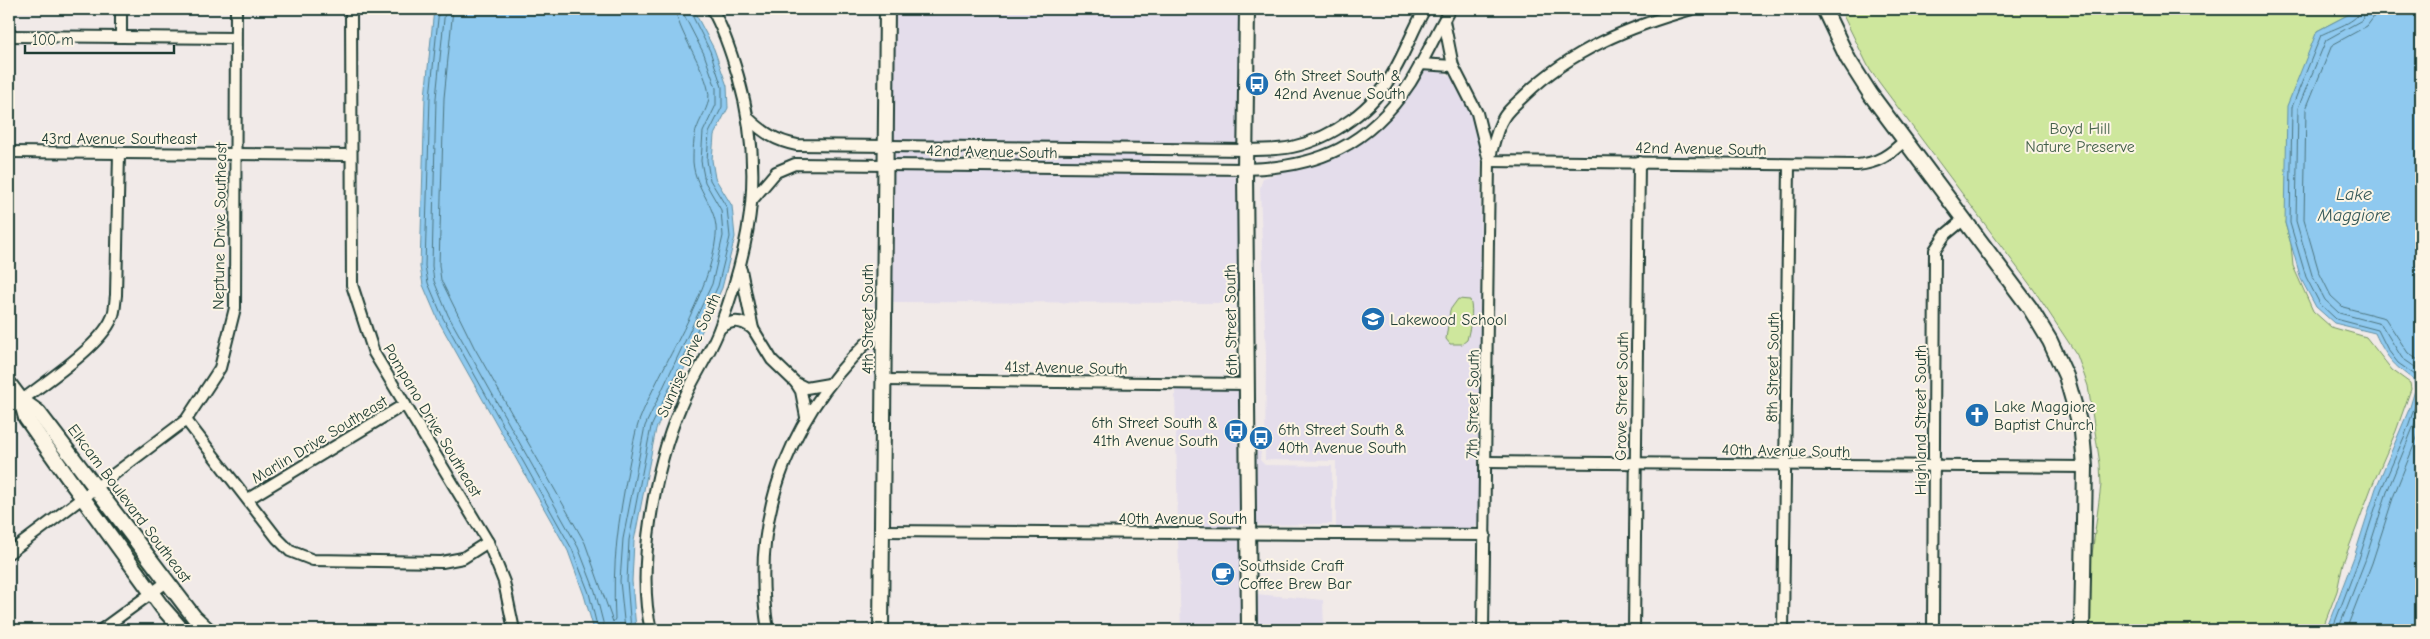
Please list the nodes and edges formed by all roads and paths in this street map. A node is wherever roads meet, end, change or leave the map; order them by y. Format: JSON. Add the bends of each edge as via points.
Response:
{"nodes":[{"id":1,"x":121,"y":9,"type":"edge"},
{"id":2,"x":236,"y":9,"type":"edge"},
{"id":3,"x":351,"y":9,"type":"edge"},
{"id":4,"x":887,"y":9,"type":"edge"},
{"id":5,"x":1247,"y":9,"type":"edge"},
{"id":6,"x":1426,"y":9,"type":"edge"},
{"id":7,"x":1450,"y":9,"type":"edge"},
{"id":8,"x":1692,"y":9,"type":"edge"},
{"id":9,"x":1824,"y":9,"type":"edge"},
{"id":10,"x":717,"y":12,"type":"edge"},
{"id":11,"x":1419,"y":14,"type":"edge"},
{"id":12,"x":1444,"y":20,"type":"junction"},
{"id":13,"x":9,"y":36,"type":"edge"},
{"id":14,"x":121,"y":36,"type":"junction"},
{"id":15,"x":235,"y":38,"type":"junction"},
{"id":16,"x":1420,"y":64,"type":"junction"},
{"id":17,"x":1453,"y":66,"type":"junction"},
{"id":18,"x":748,"y":118,"type":"junction"},
{"id":19,"x":1904,"y":140,"type":"junction"},
{"id":20,"x":886,"y":146,"type":"junction"},
{"id":21,"x":1156,"y":149,"type":"junction"},
{"id":22,"x":1246,"y":150,"type":"junction"},
{"id":23,"x":9,"y":152,"type":"edge"},
{"id":24,"x":119,"y":153,"type":"junction"},
{"id":25,"x":235,"y":154,"type":"junction"},
{"id":26,"x":350,"y":155,"type":"junction"},
{"id":27,"x":1489,"y":161,"type":"junction"},
{"id":28,"x":1639,"y":162,"type":"junction"},
{"id":29,"x":886,"y":165,"type":"junction"},
{"id":30,"x":1789,"y":165,"type":"junction"},
{"id":31,"x":1155,"y":168,"type":"junction"},
{"id":32,"x":1245,"y":169,"type":"junction"},
{"id":33,"x":753,"y":199,"type":"junction"},
{"id":34,"x":1963,"y":220,"type":"junction"},
{"id":35,"x":740,"y":266,"type":"junction"},
{"id":36,"x":884,"y":327,"type":"junction"},
{"id":37,"x":720,"y":328,"type":"junction"},
{"id":38,"x":752,"y":329,"type":"junction"},
{"id":39,"x":884,"y":380,"type":"junction"},
{"id":40,"x":796,"y":383,"type":"junction"},
{"id":41,"x":9,"y":384,"type":"edge"},
{"id":42,"x":829,"y":384,"type":"junction"},
{"id":43,"x":1248,"y":384,"type":"junction"},
{"id":44,"x":21,"y":400,"type":"junction"},
{"id":45,"x":405,"y":404,"type":"junction"},
{"id":46,"x":9,"y":410,"type":"edge"},
{"id":47,"x":806,"y":417,"type":"junction"},
{"id":48,"x":186,"y":420,"type":"junction"},
{"id":49,"x":1486,"y":462,"type":"junction"},
{"id":50,"x":1636,"y":462,"type":"junction"},
{"id":51,"x":1786,"y":466,"type":"junction"},
{"id":52,"x":1936,"y":467,"type":"junction"},
{"id":53,"x":2086,"y":467,"type":"junction"},
{"id":54,"x":95,"y":487,"type":"junction"},
{"id":55,"x":83,"y":496,"type":"junction"},
{"id":56,"x":248,"y":499,"type":"junction"},
{"id":57,"x":882,"y":531,"type":"junction"},
{"id":58,"x":1250,"y":534,"type":"junction"},
{"id":59,"x":1485,"y":535,"type":"junction"},
{"id":60,"x":488,"y":542,"type":"junction"},
{"id":61,"x":9,"y":553,"type":"edge"},
{"id":62,"x":168,"y":581,"type":"junction"},
{"id":63,"x":152,"y":593,"type":"junction"},
{"id":64,"x":101,"y":630,"type":"edge"},
{"id":65,"x":182,"y":630,"type":"edge"},
{"id":66,"x":208,"y":630,"type":"edge"},
{"id":67,"x":514,"y":630,"type":"edge"},
{"id":68,"x":651,"y":630,"type":"edge"},
{"id":69,"x":768,"y":630,"type":"edge"},
{"id":70,"x":881,"y":630,"type":"edge"},
{"id":71,"x":1249,"y":630,"type":"edge"},
{"id":72,"x":1483,"y":630,"type":"edge"},
{"id":73,"x":1634,"y":630,"type":"edge"},
{"id":74,"x":1783,"y":630,"type":"edge"},
{"id":75,"x":1934,"y":630,"type":"edge"},
{"id":76,"x":2082,"y":630,"type":"edge"}],
"edges":[{"from":1,"to":14,"type":"street"},
{"from":2,"to":15,"type":"street","name":"Neptune Drive Southeast"},
{"from":3,"to":26,"type":"street","name":"Pompano Drive Southeast"},
{"from":4,"to":20,"type":"street","name":"4th Street South"},
{"from":5,"to":22,"type":"street","name":"6th Street South"},
{"from":6,"to":11,"type":"street","name":"42nd Avenue South"},
{"from":7,"to":12,"type":"street","name":"42nd Avenue South"},
{"from":8,"to":27,"type":"street","via":[[1628,30],[1561,65],[1503,118]]},
{"from":9,"to":19,"type":"street","via":[[1848,59]]},
{"from":10,"to":18,"type":"street","name":"Sunrise Drive South"},
{"from":11,"to":22,"type":"street","name":"42nd Avenue South","via":[[1389,79],[1361,112],[1340,127],[1292,147]]},
{"from":12,"to":16,"type":"street","name":"42nd Avenue South"},
{"from":12,"to":17,"type":"street","name":"7th Street South"},
{"from":13,"to":14,"type":"street"},
{"from":14,"to":15,"type":"street"},
{"from":15,"to":25,"type":"street","name":"Neptune Drive Southeast"},
{"from":16,"to":17,"type":"street"},
{"from":16,"to":32,"type":"street","name":"42nd Avenue South","via":[[1392,107],[1367,131],[1332,154],[1301,164]]},
{"from":17,"to":27,"type":"street","name":"7th Street South","via":[[1477,113]]},
{"from":18,"to":20,"type":"street","name":"42nd Avenue South","via":[[780,142],[816,146]]},
{"from":18,"to":33,"type":"street","name":"Sunrise Drive South","via":[[754,161]]},
{"from":19,"to":30,"type":"street","name":"42nd Avenue South","via":[[1891,154],[1874,163]]},
{"from":19,"to":34,"type":"street"},
{"from":20,"to":21,"type":"street","name":"42nd Avenue South"},
{"from":20,"to":29,"type":"street","name":"4th Street South"},
{"from":21,"to":22,"type":"street","name":"42nd Avenue South"},
{"from":21,"to":31,"type":"street"},
{"from":22,"to":32,"type":"street","name":"6th Street South"},
{"from":23,"to":24,"type":"street","name":"43rd Avenue Southeast"},
{"from":24,"to":25,"type":"street","name":"43rd Avenue Southeast"},
{"from":24,"to":44,"type":"street","via":[[113,318],[99,337],[67,366]]},
{"from":25,"to":26,"type":"street","name":"43rd Avenue Southeast"},
{"from":25,"to":48,"type":"street","name":"Neptune Drive Southeast","via":[[235,308],[220,368]]},
{"from":26,"to":45,"type":"street","name":"Pompano Drive Southeast","via":[[352,285],[374,353]]},
{"from":27,"to":28,"type":"street","name":"42nd Avenue South"},
{"from":27,"to":49,"type":"street","name":"7th Street South"},
{"from":28,"to":30,"type":"street","name":"42nd Avenue South"},
{"from":28,"to":50,"type":"street","name":"Grove Street South"},
{"from":29,"to":31,"type":"street","name":"42nd Avenue South"},
{"from":29,"to":33,"type":"street","name":"42nd Avenue South","via":[[795,164],[776,172]]},
{"from":29,"to":36,"type":"street","name":"4th Street South"},
{"from":30,"to":51,"type":"street","name":"8th Street South"},
{"from":31,"to":32,"type":"street","name":"42nd Avenue South"},
{"from":32,"to":43,"type":"street","name":"6th Street South"},
{"from":33,"to":35,"type":"street","name":"Sunrise Drive South"},
{"from":34,"to":52,"type":"street","name":"Highland Street South","via":[[1935,250]]},
{"from":34,"to":53,"type":"street","via":[[2030,308],[2050,341],[2074,402]]},
{"from":35,"to":37,"type":"street","name":"Sunrise Drive South"},
{"from":35,"to":38,"type":"street"},
{"from":36,"to":39,"type":"street","name":"4th Street South"},
{"from":36,"to":42,"type":"street","via":[[857,350]]},
{"from":37,"to":38,"type":"street","via":[[731,321],[744,322]]},
{"from":37,"to":68,"type":"street","name":"Sunrise Drive South","via":[[680,408],[664,450],[649,543],[647,586]]},
{"from":38,"to":40,"type":"street","via":[[772,360]]},
{"from":39,"to":43,"type":"street","name":"41st Avenue South"},
{"from":39,"to":57,"type":"street","name":"4th Street South"},
{"from":40,"to":42,"type":"street","via":[[806,388]]},
{"from":40,"to":47,"type":"street","via":[[801,391]]},
{"from":41,"to":44,"type":"street","name":"Elkcam Boulevard Southeast"},
{"from":42,"to":47,"type":"street"},
{"from":43,"to":58,"type":"street","name":"6th Street South"},
{"from":44,"to":46,"type":"street"},
{"from":44,"to":54,"type":"street","name":"Elkcam Boulevard Southeast","via":[[38,412]]},
{"from":44,"to":55,"type":"street","name":"Elkcam Boulevard Southeast","via":[[26,418]]},
{"from":45,"to":56,"type":"street","name":"Marlin Drive Southeast"},
{"from":45,"to":60,"type":"street","name":"Pompano Drive Southeast"},
{"from":47,"to":69,"type":"street","via":[[778,478],[767,522],[763,602]]},
{"from":48,"to":54,"type":"street","name":"Neptune Drive Southeast"},
{"from":48,"to":56,"type":"street"},
{"from":49,"to":50,"type":"street","name":"40th Avenue South"},
{"from":49,"to":59,"type":"street","name":"7th Street South"},
{"from":50,"to":51,"type":"street","name":"40th Avenue South"},
{"from":50,"to":73,"type":"street","name":"Grove Street South"},
{"from":51,"to":52,"type":"street","name":"40th Avenue South"},
{"from":51,"to":74,"type":"street","name":"8th Street South"},
{"from":52,"to":53,"type":"street","name":"40th Avenue South"},
{"from":52,"to":75,"type":"street","name":"Highland Street South"},
{"from":53,"to":76,"type":"street"},
{"from":54,"to":55,"type":"street","name":"Neptune Drive Southeast"},
{"from":54,"to":62,"type":"street","name":"Elkcam Boulevard Southeast"},
{"from":55,"to":61,"type":"street","name":"Neptune Drive Southeast"},
{"from":55,"to":63,"type":"street","name":"Elkcam Boulevard Southeast"},
{"from":56,"to":60,"type":"street","via":[[276,538],[290,551],[313,560],[442,562],[463,558]]},
{"from":57,"to":58,"type":"street","name":"40th Avenue South"},
{"from":57,"to":70,"type":"street","name":"4th Street South"},
{"from":58,"to":59,"type":"street","name":"40th Avenue South"},
{"from":58,"to":71,"type":"street","name":"6th Street South"},
{"from":59,"to":72,"type":"street","name":"7th Street South"},
{"from":60,"to":67,"type":"street","name":"Pompano Drive Southeast","via":[[504,582]]},
{"from":62,"to":63,"type":"street"},
{"from":62,"to":66,"type":"street","name":"Elkcam Boulevard Southeast","via":[[194,617]]},
{"from":63,"to":64,"type":"street"},
{"from":63,"to":65,"type":"street","name":"Elkcam Boulevard Southeast"}]}
